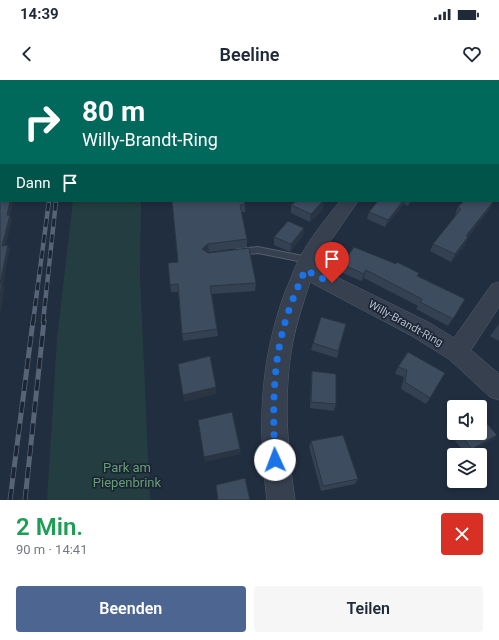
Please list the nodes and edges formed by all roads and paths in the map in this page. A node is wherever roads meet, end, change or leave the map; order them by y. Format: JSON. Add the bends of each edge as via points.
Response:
{"nodes":[{"id":1,"x":348,"y":202,"type":"edge"},
{"id":2,"x":224,"y":254,"type":"edge"},
{"id":3,"x":307,"y":265,"type":"junction"},
{"id":4,"x":499,"y":290,"type":"edge"},
{"id":5,"x":457,"y":352,"type":"junction"},
{"id":6,"x":499,"y":389,"type":"edge"},
{"id":7,"x":280,"y":500,"type":"edge"}],
"edges":[{"from":1,"to":3,"type":"street","via":[[322,238]]},
{"from":2,"to":3,"type":"lane","via":[[258,250]]},
{"from":3,"to":5,"type":"street","name":"Willy-Brandt-Ring"},
{"from":3,"to":7,"type":"street","via":[[282,330],[273,401],[275,460]]},
{"from":4,"to":5,"type":"street"},
{"from":5,"to":6,"type":"street","name":"Willy-Brandt-Ring"}]}
